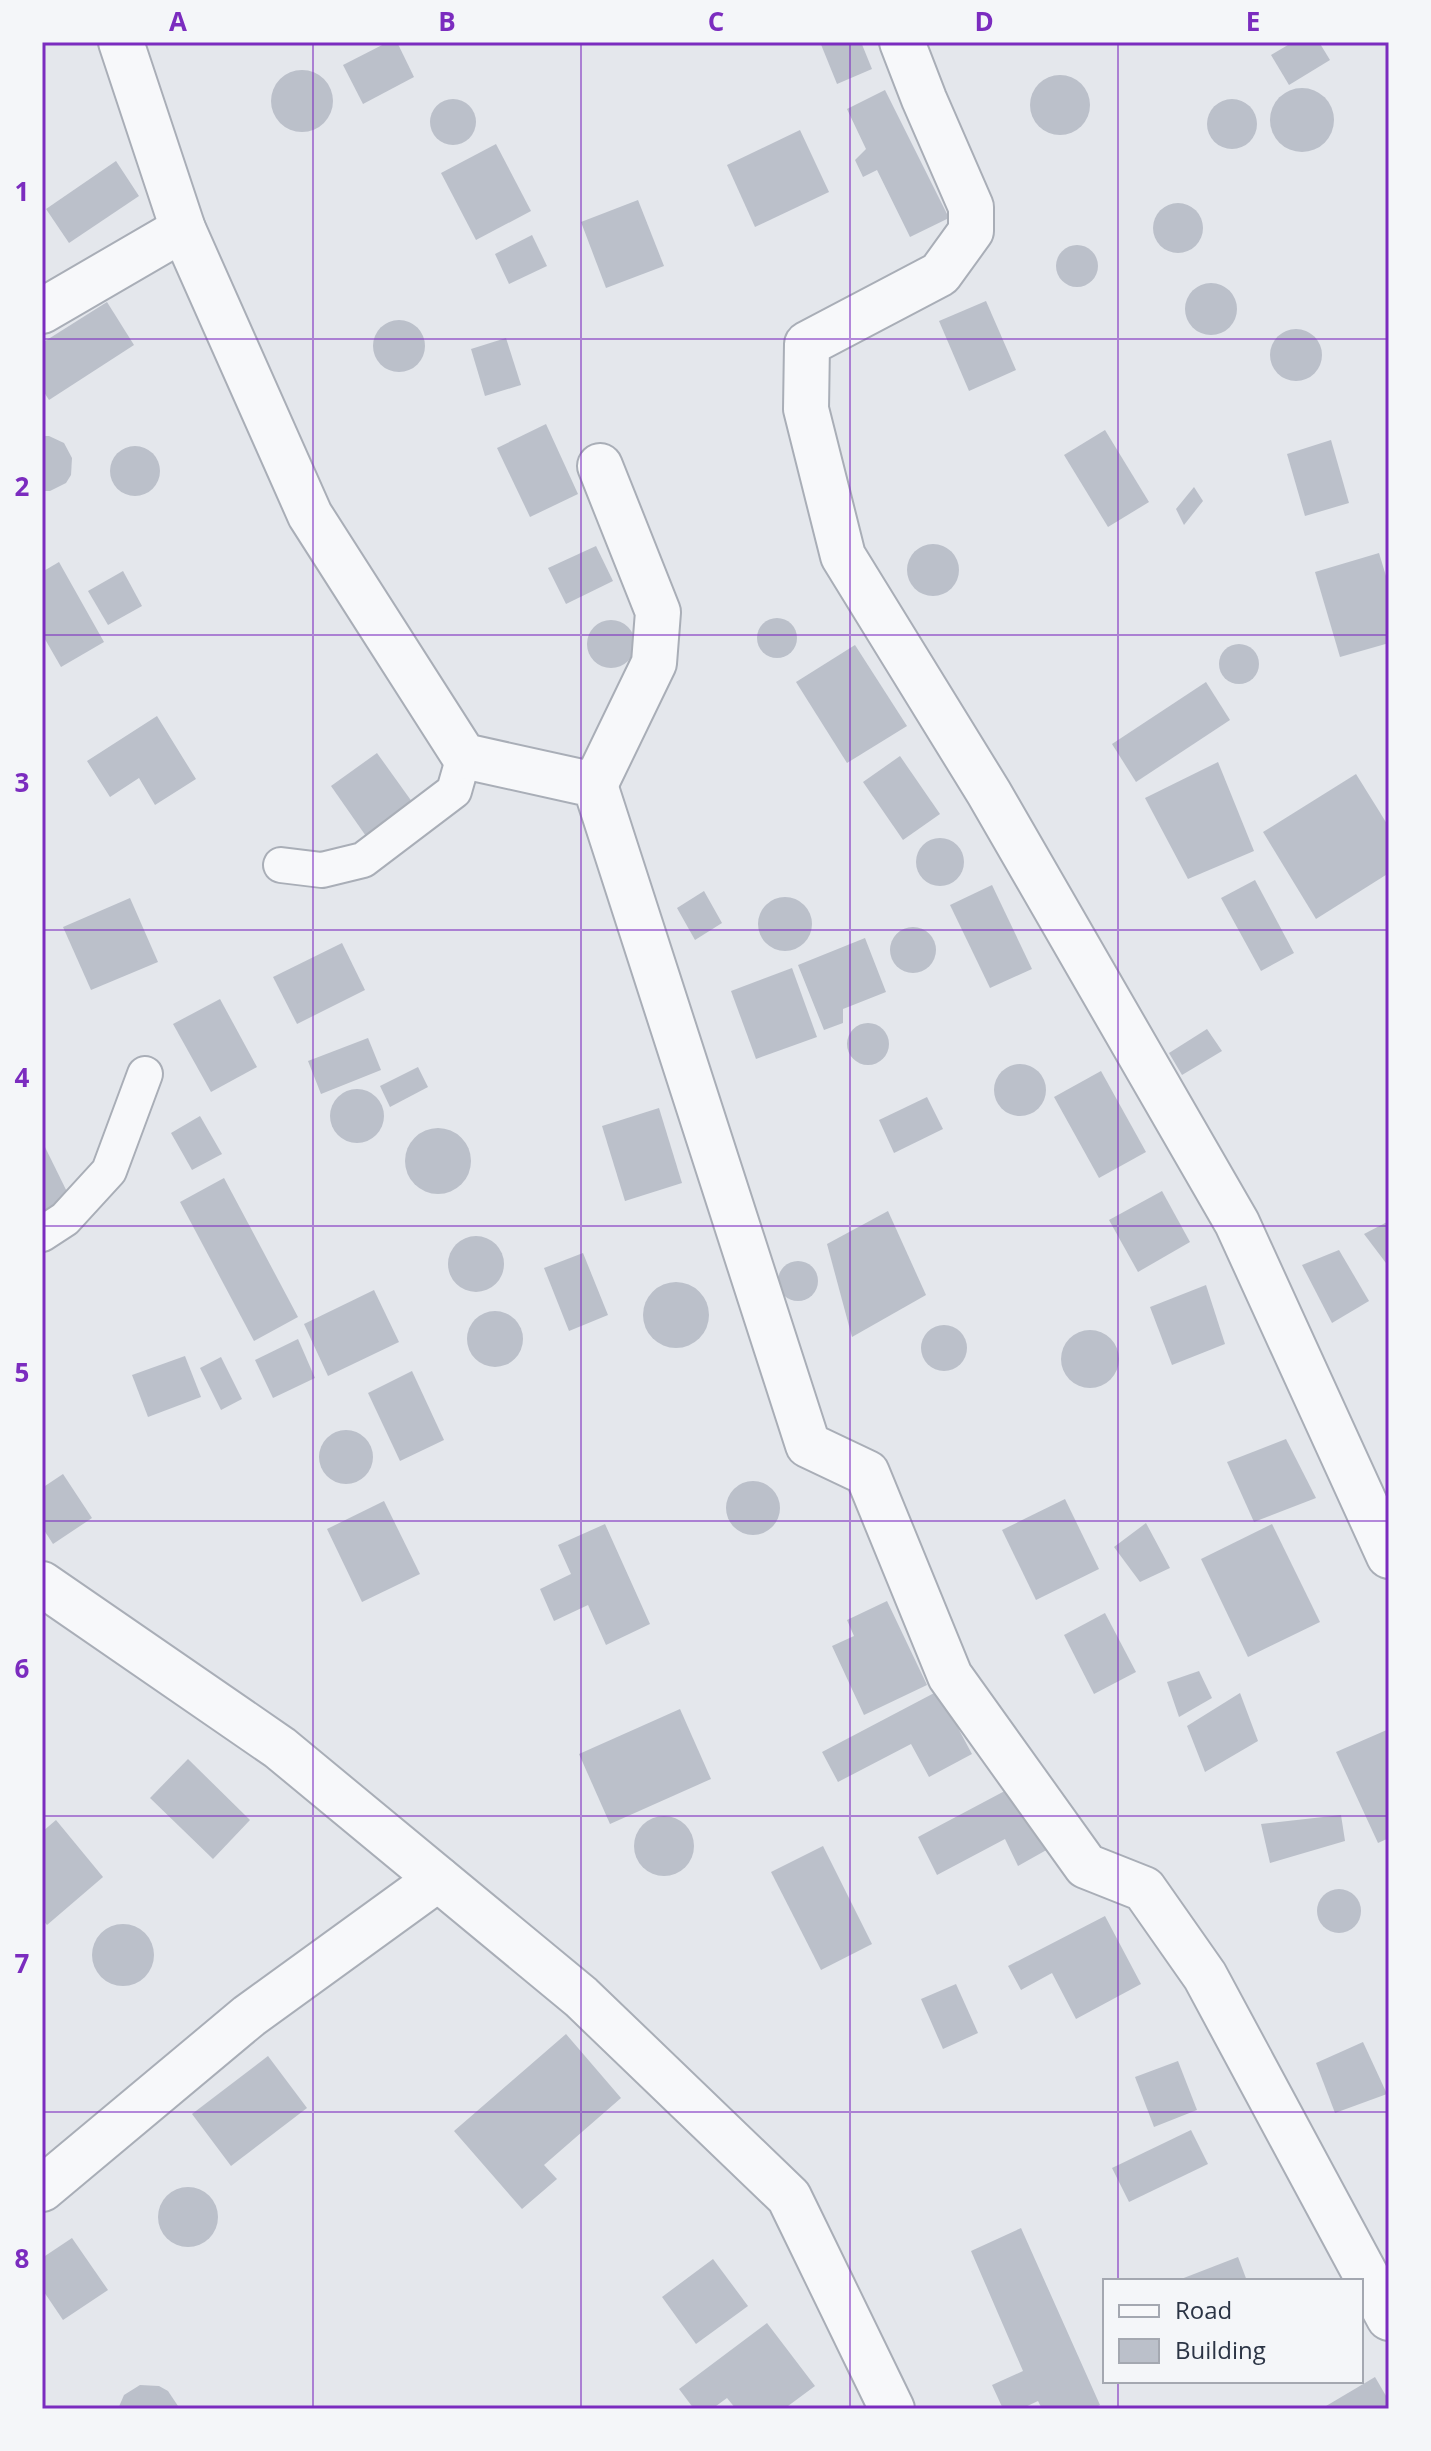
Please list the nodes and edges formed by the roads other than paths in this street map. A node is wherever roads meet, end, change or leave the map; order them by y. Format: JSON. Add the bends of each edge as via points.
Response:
{"nodes":[{"id":1,"x":121,"y":42,"type":"edge"},
{"id":2,"x":902,"y":42,"type":"edge"},
{"id":3,"x":183,"y":229,"type":"junction"},
{"id":4,"x":42,"y":311,"type":"edge"},
{"id":5,"x":600,"y":466,"type":"dead end"},
{"id":6,"x":464,"y":756,"type":"junction"},
{"id":7,"x":595,"y":785,"type":"junction"},
{"id":8,"x":281,"y":865,"type":"dead end"},
{"id":9,"x":145,"y":1074,"type":"dead end"},
{"id":10,"x":42,"y":1234,"type":"edge"},
{"id":11,"x":1389,"y":1556,"type":"edge"},
{"id":12,"x":42,"y":1584,"type":"edge"},
{"id":13,"x":438,"y":1879,"type":"junction"},
{"id":14,"x":42,"y":2189,"type":"edge"},
{"id":15,"x":1389,"y":2318,"type":"edge"},
{"id":16,"x":892,"y":2409,"type":"edge"}],
"edges":[{"from":1,"to":3,"type":"street"},
{"from":2,"to":11,"type":"street","via":[[971,207],[971,231],[940,274],[807,344],[806,409],[843,556],[989,793],[1237,1223]]},
{"from":3,"to":4,"type":"street"},
{"from":3,"to":6,"type":"street","via":[[310,515]]},
{"from":5,"to":7,"type":"street","via":[[658,612],[654,663]]},
{"from":6,"to":7,"type":"street"},
{"from":6,"to":8,"type":"lane","via":[[454,791],[363,860],[322,870]]},
{"from":7,"to":15,"type":"street","via":[[808,1445],[867,1473],[950,1676],[1086,1866],[1144,1889],[1205,1976]]},
{"from":9,"to":10,"type":"lane","via":[[109,1171],[65,1219]]},
{"from":12,"to":13,"type":"street","via":[[280,1748]]},
{"from":13,"to":14,"type":"street","via":[[249,2016]]},
{"from":13,"to":16,"type":"street","via":[[581,1997],[789,2197]]}]}
